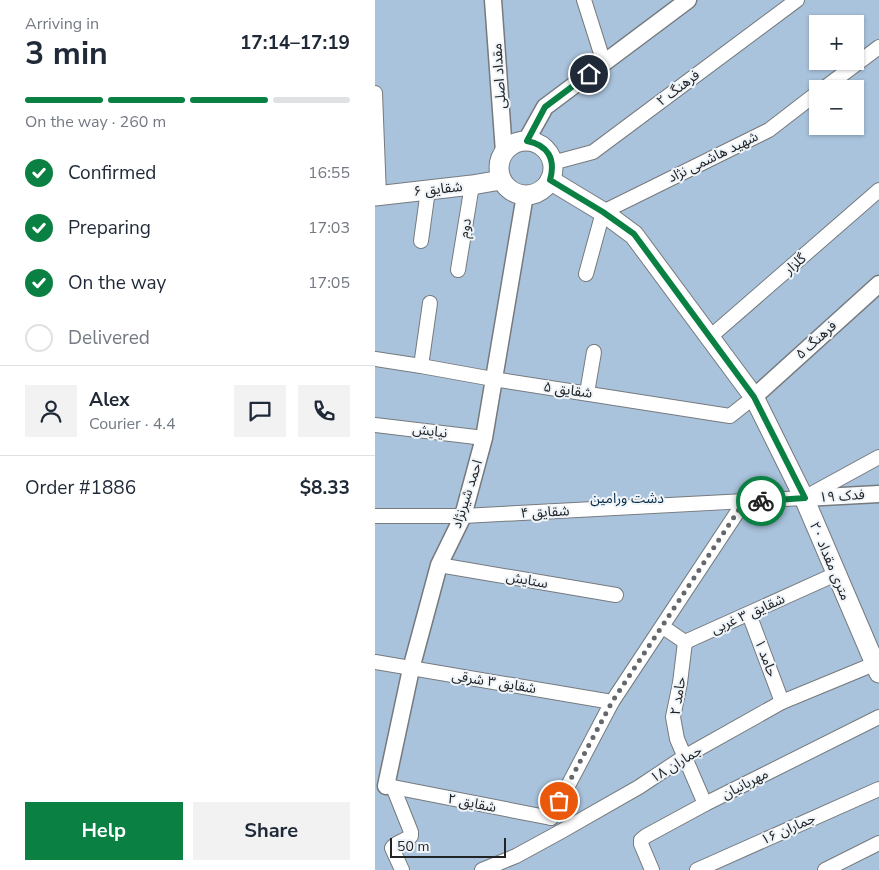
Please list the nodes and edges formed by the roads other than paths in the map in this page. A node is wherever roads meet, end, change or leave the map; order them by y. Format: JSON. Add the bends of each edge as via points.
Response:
{"nodes":[{"id":1,"x":493,"y":0,"type":"edge"},
{"id":2,"x":584,"y":0,"type":"edge"},
{"id":3,"x":688,"y":0,"type":"edge"},
{"id":4,"x":797,"y":0,"type":"edge"},
{"id":5,"x":879,"y":47,"type":"edge"},
{"id":6,"x":604,"y":63,"type":"junction"},
{"id":7,"x":835,"y":80,"type":"edge"},
{"id":8,"x":375,"y":93,"type":"edge"},
{"id":9,"x":809,"y":99,"type":"edge"},
{"id":10,"x":527,"y":141,"type":"junction"},
{"id":11,"x":504,"y":152,"type":"junction"},
{"id":12,"x":551,"y":172,"type":"junction"},
{"id":13,"x":501,"y":180,"type":"junction"},
{"id":14,"x":472,"y":185,"type":"junction"},
{"id":15,"x":428,"y":190,"type":"junction"},
{"id":16,"x":879,"y":190,"type":"edge"},
{"id":17,"x":525,"y":195,"type":"junction"},
{"id":18,"x":377,"y":196,"type":"edge"},
{"id":19,"x":603,"y":212,"type":"junction"},
{"id":20,"x":421,"y":241,"type":"dead end"},
{"id":21,"x":458,"y":270,"type":"dead end"},
{"id":22,"x":586,"y":274,"type":"dead end"},
{"id":23,"x":879,"y":284,"type":"edge"},
{"id":24,"x":430,"y":303,"type":"dead end"},
{"id":25,"x":710,"y":338,"type":"junction"},
{"id":26,"x":595,"y":352,"type":"dead end"},
{"id":27,"x":375,"y":359,"type":"edge"},
{"id":28,"x":421,"y":366,"type":"junction"},
{"id":29,"x":493,"y":379,"type":"junction"},
{"id":30,"x":587,"y":393,"type":"junction"},
{"id":31,"x":754,"y":397,"type":"junction"},
{"id":32,"x":375,"y":425,"type":"edge"},
{"id":33,"x":484,"y":438,"type":"junction"},
{"id":34,"x":879,"y":457,"type":"edge"},
{"id":35,"x":879,"y":494,"type":"edge"},
{"id":36,"x":805,"y":498,"type":"junction"},
{"id":37,"x":744,"y":502,"type":"junction"},
{"id":38,"x":375,"y":516,"type":"edge"},
{"id":39,"x":463,"y":516,"type":"junction"},
{"id":40,"x":439,"y":565,"type":"junction"},
{"id":41,"x":835,"y":574,"type":"junction"},
{"id":42,"x":616,"y":595,"type":"dead end"},
{"id":43,"x":749,"y":614,"type":"junction"},
{"id":44,"x":663,"y":627,"type":"junction"},
{"id":45,"x":685,"y":642,"type":"junction"},
{"id":46,"x":375,"y":662,"type":"edge"},
{"id":47,"x":877,"y":666,"type":"edge"},
{"id":48,"x":411,"y":669,"type":"junction"},
{"id":49,"x":612,"y":702,"type":"junction"},
{"id":50,"x":782,"y":702,"type":"junction"},
{"id":51,"x":879,"y":717,"type":"edge"},
{"id":52,"x":684,"y":757,"type":"junction"},
{"id":53,"x":382,"y":787,"type":"edge"},
{"id":54,"x":879,"y":789,"type":"edge"},
{"id":55,"x":705,"y":804,"type":"junction"},
{"id":56,"x":551,"y":818,"type":"junction"},
{"id":57,"x":560,"y":832,"type":"junction"},
{"id":58,"x":879,"y":842,"type":"edge"},
{"id":59,"x":402,"y":870,"type":"edge"},
{"id":60,"x":482,"y":870,"type":"edge"},
{"id":61,"x":652,"y":870,"type":"edge"},
{"id":62,"x":697,"y":870,"type":"edge"},
{"id":63,"x":825,"y":870,"type":"edge"}],
"edges":[{"from":1,"to":11,"type":"street","name":"مقداد اصلی"},
{"from":2,"to":6,"type":"street"},
{"from":3,"to":6,"type":"street"},
{"from":4,"to":12,"type":"street","name":"فرهنگ ۲","via":[[593,152]]},
{"from":5,"to":7,"type":"street"},
{"from":6,"to":10,"type":"street","via":[[545,107]]},
{"from":8,"to":18,"type":"street"},
{"from":9,"to":19,"type":"street","name":"شهید هاشمی نژاد","via":[[769,130]]},
{"from":10,"to":11,"type":"main road","via":[[518,142]]},
{"from":10,"to":12,"type":"main road","via":[[543,147],[549,154]]},
{"from":11,"to":13,"type":"main road","via":[[499,170]]},
{"from":12,"to":17,"type":"main road","via":[[544,188],[535,194]]},
{"from":12,"to":19,"type":"main road","name":"۲۰ متری مقداد"},
{"from":13,"to":14,"type":"main road","name":"شقایق ۶"},
{"from":13,"to":17,"type":"main road","via":[[507,188]]},
{"from":14,"to":15,"type":"main road","name":"شقایق ۶"},
{"from":14,"to":21,"type":"street","name":"دوم"},
{"from":15,"to":18,"type":"main road","name":"شقایق ۶"},
{"from":15,"to":20,"type":"street"},
{"from":16,"to":25,"type":"street","name":"گلزار"},
{"from":17,"to":29,"type":"street","name":"احمد شیرنژاد"},
{"from":19,"to":22,"type":"street"},
{"from":19,"to":25,"type":"main road","name":"۲۰ متری مقداد","via":[[634,234]]},
{"from":23,"to":31,"type":"street","name":"فرهنگ ۵"},
{"from":24,"to":28,"type":"street"},
{"from":25,"to":31,"type":"main road","name":"۲۰ متری مقداد"},
{"from":26,"to":30,"type":"street"},
{"from":27,"to":28,"type":"street","name":"شقایق ۵"},
{"from":28,"to":29,"type":"street","name":"شقایق ۵"},
{"from":29,"to":30,"type":"street","name":"شقایق ۵"},
{"from":29,"to":33,"type":"street","name":"احمد شیرنژاد"},
{"from":30,"to":31,"type":"street","name":"شقایق ۵","via":[[730,416]]},
{"from":31,"to":36,"type":"main road","name":"۲۰ متری مقداد"},
{"from":32,"to":33,"type":"street","name":"نیایش"},
{"from":33,"to":39,"type":"street","name":"احمد شیرنژاد"},
{"from":34,"to":36,"type":"street"},
{"from":35,"to":36,"type":"street","name":"فدک ۱۹"},
{"from":36,"to":37,"type":"street","name":"شقایق ۴"},
{"from":36,"to":41,"type":"main road","name":"۲۰ متری مقداد"},
{"from":37,"to":39,"type":"street","name":"شقایق ۴"},
{"from":37,"to":44,"type":"street"},
{"from":38,"to":39,"type":"street","name":"شقایق ۴"},
{"from":39,"to":40,"type":"street","name":"احمد شیرنژاد"},
{"from":40,"to":42,"type":"street","name":"ستایش"},
{"from":40,"to":48,"type":"street","name":"احمد شیرنژاد"},
{"from":41,"to":43,"type":"street","name":"شقایق ۳ غربی"},
{"from":41,"to":47,"type":"main road","name":"۲۰ متری مقداد"},
{"from":43,"to":45,"type":"street","name":"شقایق ۳ غربی"},
{"from":43,"to":50,"type":"street","name":"حامد ۱"},
{"from":44,"to":45,"type":"street"},
{"from":44,"to":49,"type":"street"},
{"from":45,"to":52,"type":"street","name":"حامد ۲","via":[[673,717]]},
{"from":46,"to":48,"type":"street","name":"شقایق ۳ شرقی"},
{"from":47,"to":50,"type":"street","name":"جماران ۱۸"},
{"from":48,"to":49,"type":"street","name":"شقایق ۳ شرقی"},
{"from":48,"to":53,"type":"street","name":"احمد شیرنژاد"},
{"from":49,"to":56,"type":"street"},
{"from":50,"to":52,"type":"street","name":"جماران ۱۸"},
{"from":51,"to":55,"type":"street","name":"مهربانیان"},
{"from":52,"to":55,"type":"street","name":"حامد ۲"},
{"from":52,"to":57,"type":"street","name":"جماران ۱۸"},
{"from":53,"to":56,"type":"street","name":"شقایق ۲"},
{"from":53,"to":59,"type":"street","via":[[411,832],[408,839],[392,848]]},
{"from":54,"to":62,"type":"street","name":"جماران ۱۶"},
{"from":55,"to":61,"type":"street","name":"مهربانیان","via":[[641,840]]},
{"from":56,"to":57,"type":"street"},
{"from":57,"to":60,"type":"street","name":"جماران ۱۸"},
{"from":58,"to":63,"type":"street"}]}
